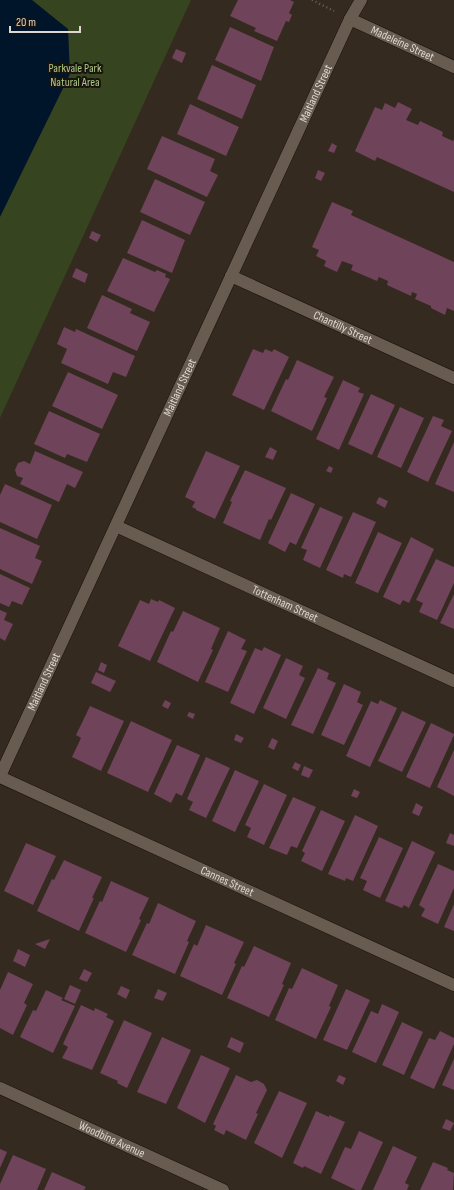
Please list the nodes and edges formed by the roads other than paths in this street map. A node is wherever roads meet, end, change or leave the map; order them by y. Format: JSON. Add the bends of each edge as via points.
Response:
{"nodes":[{"id":1,"x":361,"y":0,"type":"edge"},
{"id":2,"x":350,"y":19,"type":"junction"},
{"id":3,"x":454,"y":67,"type":"edge"},
{"id":4,"x":232,"y":276,"type":"junction"},
{"id":5,"x":454,"y":378,"type":"edge"},
{"id":6,"x":116,"y":526,"type":"junction"},
{"id":7,"x":454,"y":681,"type":"edge"},
{"id":8,"x":0,"y":776,"type":"edge"},
{"id":9,"x":454,"y":985,"type":"edge"},
{"id":10,"x":0,"y":1088,"type":"edge"},
{"id":11,"x":223,"y":1190,"type":"edge"}],
"edges":[{"from":1,"to":2,"type":"street","name":"Maitland Street"},
{"from":2,"to":3,"type":"street","name":"Madeleine Street"},
{"from":2,"to":4,"type":"street","name":"Maitland Street"},
{"from":4,"to":5,"type":"street","name":"Chantilly Street"},
{"from":4,"to":6,"type":"street","name":"Maitland Street"},
{"from":6,"to":7,"type":"street","name":"Tottenham Street"},
{"from":6,"to":8,"type":"street","name":"Maitland Street"},
{"from":8,"to":9,"type":"street","name":"Cannes Street"},
{"from":10,"to":11,"type":"street","name":"Woodbine Avenue"}]}
